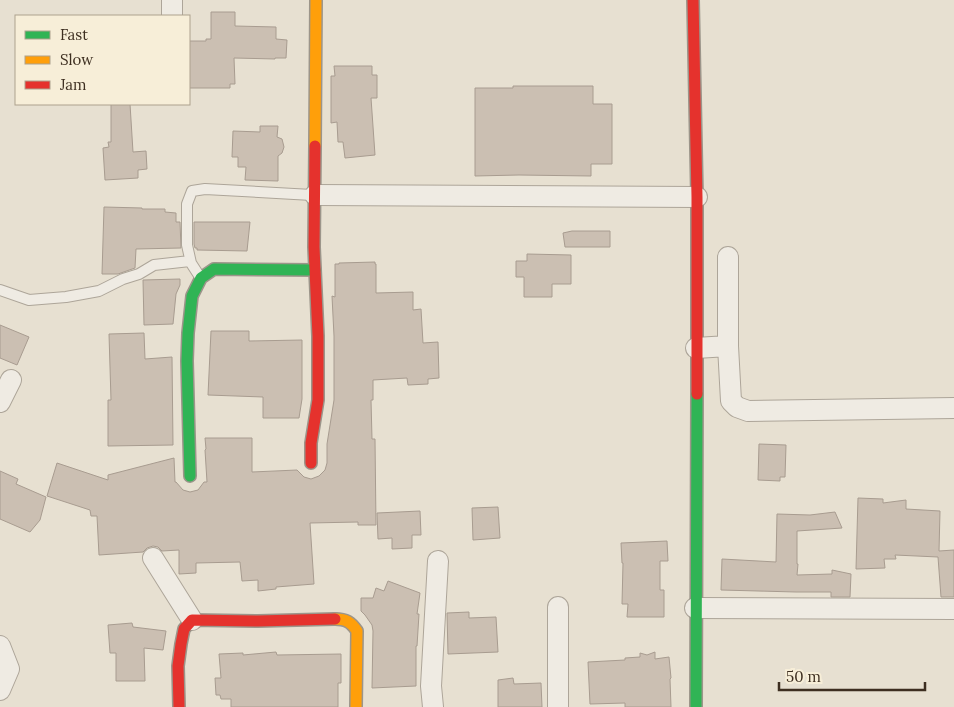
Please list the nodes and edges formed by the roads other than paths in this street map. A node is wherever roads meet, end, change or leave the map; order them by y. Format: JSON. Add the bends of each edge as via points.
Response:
{"nodes":[{"id":1,"x":172,"y":0,"type":"edge"},
{"id":2,"x":316,"y":0,"type":"edge"},
{"id":3,"x":694,"y":0,"type":"edge"},
{"id":4,"x":172,"y":15,"type":"edge"},
{"id":5,"x":315,"y":195,"type":"junction"},
{"id":6,"x":697,"y":197,"type":"junction"},
{"id":7,"x":728,"y":257,"type":"dead end"},
{"id":8,"x":190,"y":261,"type":"junction"},
{"id":9,"x":315,"y":270,"type":"junction"},
{"id":10,"x":201,"y":278,"type":"junction"},
{"id":11,"x":0,"y":290,"type":"edge"},
{"id":12,"x":728,"y":346,"type":"junction"},
{"id":13,"x":696,"y":348,"type":"junction"},
{"id":14,"x":11,"y":380,"type":"dead end"},
{"id":15,"x":0,"y":402,"type":"edge"},
{"id":16,"x":954,"y":408,"type":"edge"},
{"id":17,"x":311,"y":463,"type":"dead end"},
{"id":18,"x":190,"y":476,"type":"dead end"},
{"id":19,"x":153,"y":558,"type":"dead end"},
{"id":20,"x":438,"y":561,"type":"dead end"},
{"id":21,"x":558,"y":607,"type":"dead end"},
{"id":22,"x":695,"y":608,"type":"junction"},
{"id":23,"x":954,"y":609,"type":"edge"},
{"id":24,"x":192,"y":620,"type":"junction"},
{"id":25,"x":0,"y":646,"type":"edge"},
{"id":26,"x":0,"y":690,"type":"edge"},
{"id":27,"x":179,"y":707,"type":"edge"},
{"id":28,"x":356,"y":707,"type":"edge"},
{"id":29,"x":433,"y":707,"type":"edge"},
{"id":30,"x":558,"y":707,"type":"edge"},
{"id":31,"x":696,"y":707,"type":"edge"}],
"edges":[{"from":1,"to":4,"type":"street"},
{"from":2,"to":5,"type":"street"},
{"from":3,"to":6,"type":"street"},
{"from":5,"to":6,"type":"street"},
{"from":5,"to":8,"type":"lane","via":[[205,189],[192,192],[187,204]]},
{"from":5,"to":9,"type":"street"},
{"from":6,"to":13,"type":"street"},
{"from":7,"to":12,"type":"street"},
{"from":8,"to":10,"type":"lane"},
{"from":8,"to":11,"type":"lane","via":[[154,265],[99,291],[66,297],[28,300]]},
{"from":9,"to":10,"type":"street","via":[[214,269]]},
{"from":9,"to":17,"type":"street","via":[[318,400]]},
{"from":10,"to":18,"type":"street","via":[[192,296],[188,333]]},
{"from":12,"to":13,"type":"street"},
{"from":12,"to":16,"type":"street","via":[[731,401],[736,407],[748,411]]},
{"from":13,"to":22,"type":"street"},
{"from":14,"to":15,"type":"street"},
{"from":19,"to":24,"type":"street"},
{"from":20,"to":29,"type":"street","via":[[431,686]]},
{"from":21,"to":30,"type":"street"},
{"from":22,"to":23,"type":"street"},
{"from":22,"to":31,"type":"street"},
{"from":24,"to":27,"type":"street","via":[[184,629],[181,644]]},
{"from":24,"to":28,"type":"street","via":[[342,619],[352,623],[356,631]]},
{"from":25,"to":26,"type":"street","via":[[8,669]]}]}
